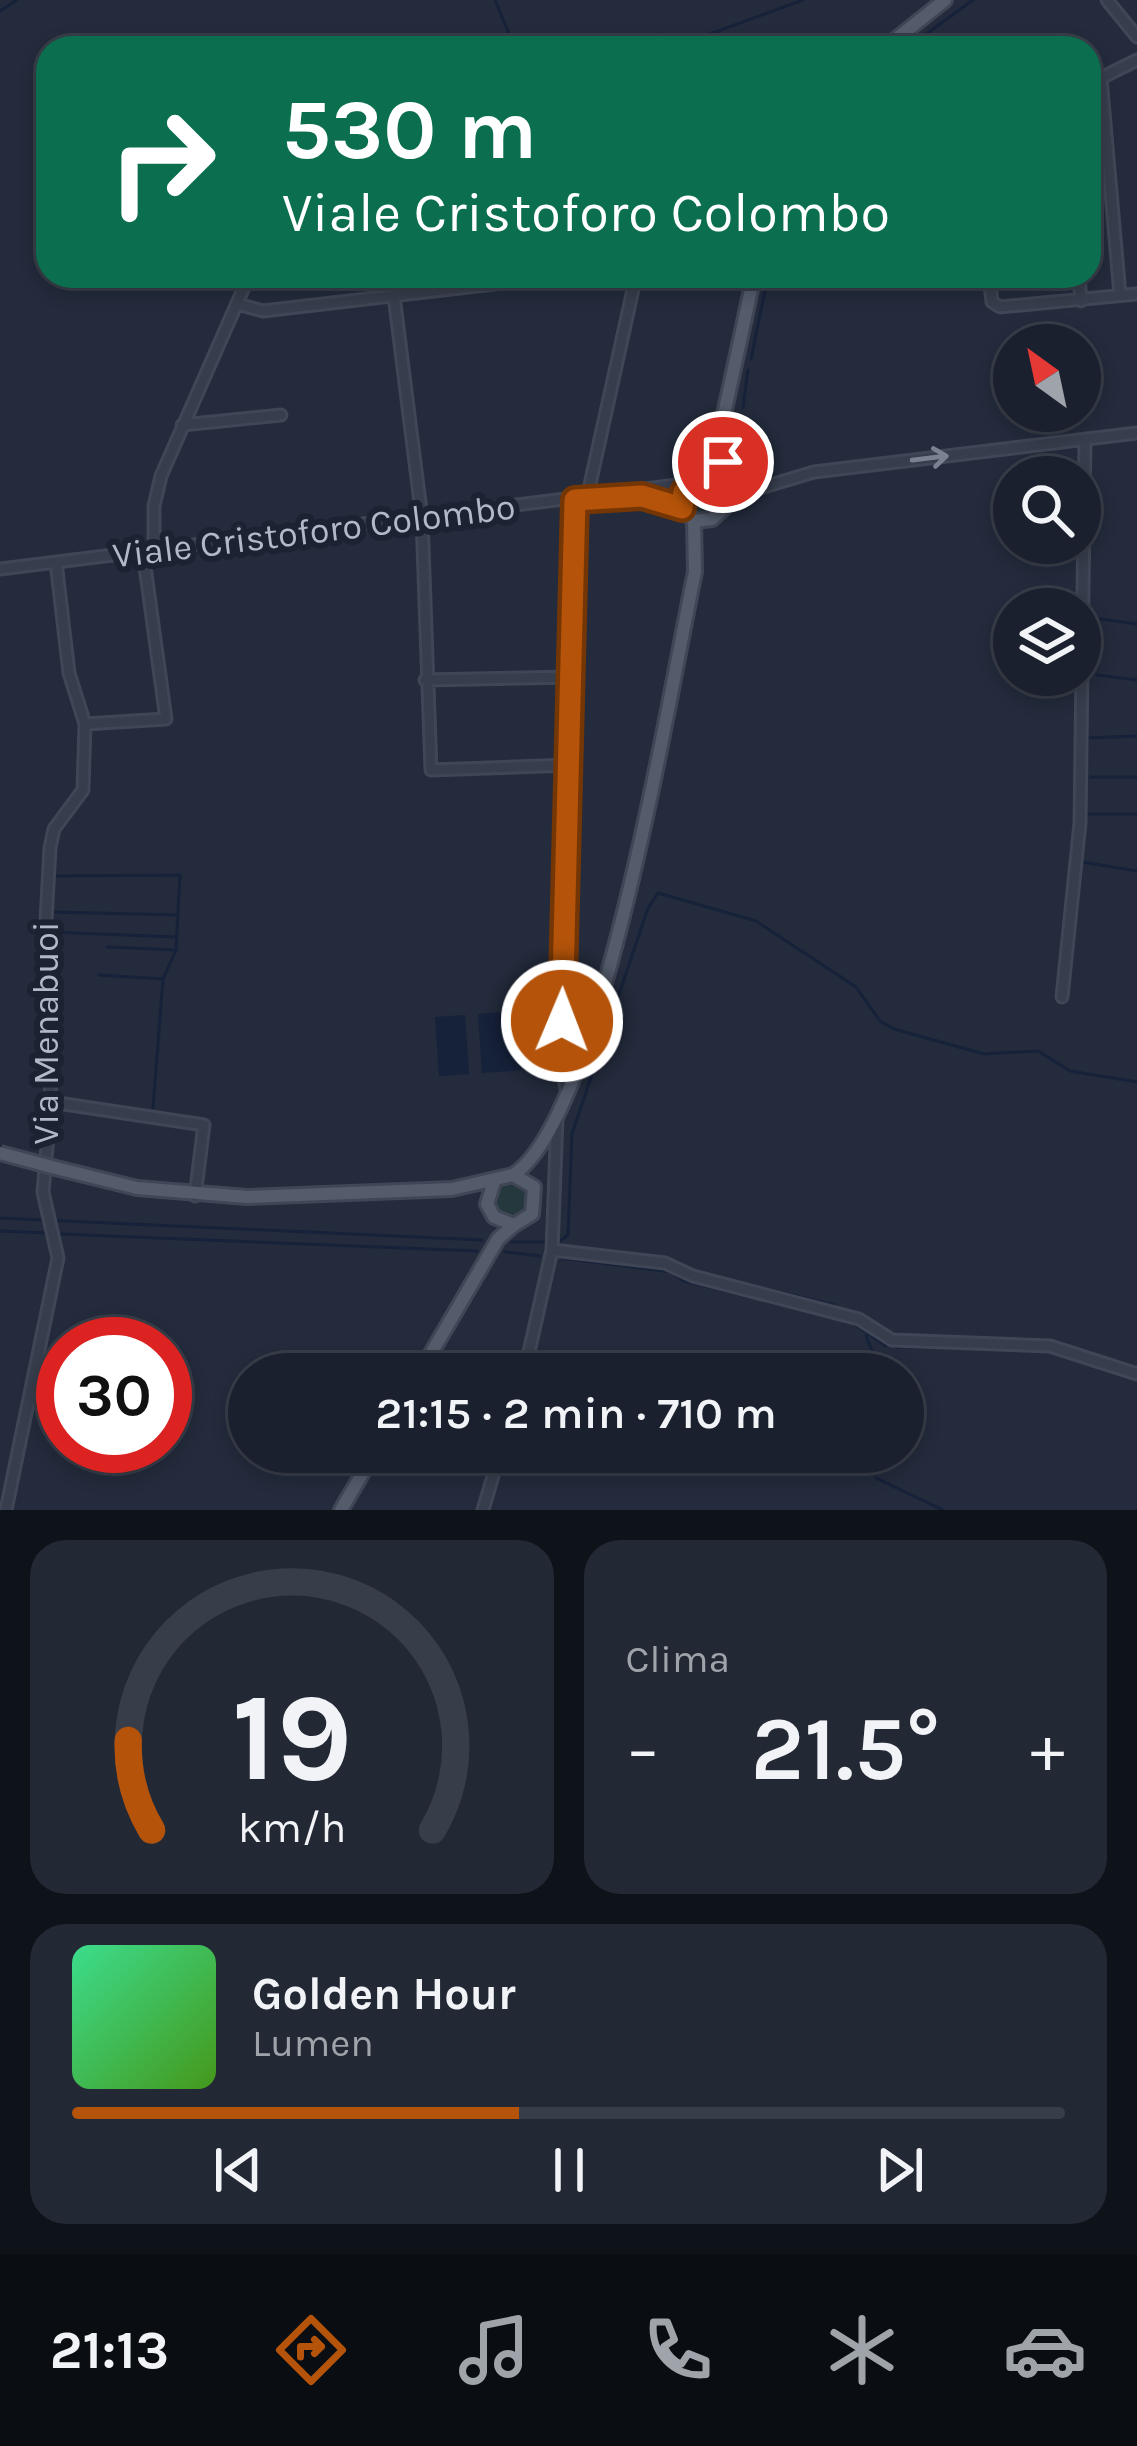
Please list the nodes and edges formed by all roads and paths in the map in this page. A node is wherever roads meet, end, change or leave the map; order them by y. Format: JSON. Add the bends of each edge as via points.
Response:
{"nodes":[{"id":1,"x":945,"y":0,"type":"edge"},
{"id":2,"x":1107,"y":0,"type":"edge"},
{"id":3,"x":900,"y":36,"type":"edge"},
{"id":4,"x":1137,"y":37,"type":"edge"},
{"id":5,"x":1137,"y":60,"type":"edge"},
{"id":6,"x":1101,"y":78,"type":"joint"},
{"id":7,"x":244,"y":288,"type":"edge"},
{"id":8,"x":462,"y":288,"type":"edge"},
{"id":9,"x":633,"y":288,"type":"edge"},
{"id":10,"x":752,"y":288,"type":"edge"},
{"id":11,"x":990,"y":288,"type":"edge"},
{"id":12,"x":1080,"y":288,"type":"edge"},
{"id":13,"x":1137,"y":294,"type":"edge"},
{"id":14,"x":394,"y":296,"type":"junction"},
{"id":15,"x":1120,"y":296,"type":"junction"},
{"id":16,"x":1081,"y":301,"type":"junction"},
{"id":17,"x":237,"y":304,"type":"junction"},
{"id":18,"x":728,"y":410,"type":"junction"},
{"id":19,"x":281,"y":415,"type":"dead end"},
{"id":20,"x":182,"y":425,"type":"junction"},
{"id":21,"x":1137,"y":433,"type":"edge"},
{"id":22,"x":1084,"y":440,"type":"junction"},
{"id":23,"x":731,"y":464,"type":"junction"},
{"id":24,"x":713,"y":465,"type":"junction"},
{"id":25,"x":693,"y":483,"type":"junction"},
{"id":26,"x":740,"y":494,"type":"junction"},
{"id":27,"x":628,"y":495,"type":"junction"},
{"id":28,"x":581,"y":499,"type":"junction"},
{"id":29,"x":682,"y":508,"type":"junction"},
{"id":30,"x":422,"y":518,"type":"junction"},
{"id":31,"x":712,"y":519,"type":"junction"},
{"id":32,"x":694,"y":521,"type":"junction"},
{"id":33,"x":148,"y":551,"type":"junction"},
{"id":34,"x":56,"y":562,"type":"junction"},
{"id":35,"x":0,"y":569,"type":"edge"},
{"id":36,"x":695,"y":572,"type":"junction"},
{"id":37,"x":573,"y":677,"type":"junction"},
{"id":38,"x":425,"y":680,"type":"junction"},
{"id":39,"x":85,"y":724,"type":"junction"},
{"id":40,"x":569,"y":765,"type":"junction"},
{"id":41,"x":1062,"y":998,"type":"dead end"},
{"id":42,"x":567,"y":1094,"type":"junction"},
{"id":43,"x":52,"y":1102,"type":"junction"},
{"id":44,"x":557,"y":1118,"type":"junction"},
{"id":45,"x":548,"y":1136,"type":"junction"},
{"id":46,"x":0,"y":1154,"type":"edge"},
{"id":47,"x":512,"y":1174,"type":"junction"},
{"id":48,"x":494,"y":1182,"type":"junction"},
{"id":49,"x":534,"y":1187,"type":"junction"},
{"id":50,"x":452,"y":1189,"type":"junction"},
{"id":51,"x":195,"y":1196,"type":"junction"},
{"id":52,"x":491,"y":1211,"type":"junction"},
{"id":53,"x":514,"y":1225,"type":"junction"},
{"id":54,"x":552,"y":1250,"type":"junction"},
{"id":55,"x":487,"y":1258,"type":"junction"},
{"id":56,"x":431,"y":1353,"type":"edge"},
{"id":57,"x":529,"y":1353,"type":"edge"},
{"id":58,"x":1137,"y":1374,"type":"edge"},
{"id":59,"x":363,"y":1473,"type":"edge"},
{"id":60,"x":494,"y":1473,"type":"edge"},
{"id":61,"x":7,"y":1510,"type":"edge"},
{"id":62,"x":341,"y":1510,"type":"edge"},
{"id":63,"x":483,"y":1510,"type":"edge"}],
"edges":[{"from":1,"to":3,"type":"main road"},
{"from":2,"to":4,"type":"street"},
{"from":5,"to":6,"type":"street"},
{"from":6,"to":15,"type":"street"},
{"from":7,"to":17,"type":"street"},
{"from":8,"to":14,"type":"street"},
{"from":9,"to":28,"type":"street"},
{"from":10,"to":18,"type":"main road"},
{"from":11,"to":16,"type":"street","via":[[1000,308]]},
{"from":12,"to":16,"type":"street"},
{"from":13,"to":15,"type":"street"},
{"from":14,"to":17,"type":"street","via":[[263,311]]},
{"from":14,"to":30,"type":"street"},
{"from":15,"to":16,"type":"street"},
{"from":17,"to":20,"type":"street"},
{"from":18,"to":23,"type":"main road"},
{"from":18,"to":24,"type":"main road"},
{"from":19,"to":20,"type":"street"},
{"from":20,"to":33,"type":"street"},
{"from":21,"to":22,"type":"street"},
{"from":26,"to":22,"type":"street","one_way":true,"via":[[814,472]]},
{"from":22,"to":41,"type":"street","via":[[1081,824]]},
{"from":23,"to":24,"type":"main road"},
{"from":23,"to":26,"type":"main road","via":[[742,478]]},
{"from":24,"to":25,"type":"main road"},
{"from":25,"to":27,"type":"street","name":"Viale Cristoforo Colombo"},
{"from":25,"to":29,"type":"main road"},
{"from":26,"to":31,"type":"main road"},
{"from":27,"to":28,"type":"street","name":"Viale Cristoforo Colombo"},
{"from":27,"to":29,"type":"street","name":"Viale Cristoforo Colombo"},
{"from":28,"to":30,"type":"street","name":"Viale Cristoforo Colombo"},
{"from":28,"to":37,"type":"street"},
{"from":29,"to":32,"type":"main road"},
{"from":30,"to":33,"type":"street","name":"Viale Cristoforo Colombo"},
{"from":30,"to":38,"type":"street"},
{"from":31,"to":32,"type":"main road"},
{"from":31,"to":36,"type":"main road"},
{"from":32,"to":36,"type":"main road"},
{"from":33,"to":34,"type":"street","name":"Viale Cristoforo Colombo"},
{"from":33,"to":39,"type":"street","via":[[166,719]]},
{"from":34,"to":35,"type":"street","name":"Viale Cristoforo Colombo"},
{"from":34,"to":39,"type":"street","name":"Via Menabuoi"},
{"from":36,"to":42,"type":"main road","via":[[616,944]]},
{"from":37,"to":38,"type":"street"},
{"from":37,"to":40,"type":"street"},
{"from":38,"to":40,"type":"street","via":[[431,770]]},
{"from":39,"to":43,"type":"street","name":"Via Menabuoi","via":[[83,790],[50,848],[44,956]]},
{"from":40,"to":42,"type":"street","via":[[561,1064]]},
{"from":42,"to":44,"type":"main road"},
{"from":43,"to":51,"type":"street","via":[[204,1125]]},
{"from":43,"to":61,"type":"street","name":"Via Menabuoi","via":[[43,1192],[58,1258]]},
{"from":44,"to":45,"type":"main road"},
{"from":44,"to":54,"type":"street"},
{"from":45,"to":47,"type":"main road"},
{"from":45,"to":49,"type":"main road"},
{"from":46,"to":51,"type":"main road","bridge":true},
{"from":47,"to":48,"type":"main road"},
{"from":47,"to":49,"type":"main road"},
{"from":48,"to":50,"type":"main road"},
{"from":48,"to":52,"type":"main road"},
{"from":49,"to":53,"type":"main road","via":[[535,1210]]},
{"from":50,"to":51,"type":"main road"},
{"from":50,"to":52,"type":"main road"},
{"from":52,"to":53,"type":"main road"},
{"from":52,"to":55,"type":"main road"},
{"from":53,"to":55,"type":"main road"},
{"from":54,"to":57,"type":"street"},
{"from":54,"to":58,"type":"street","via":[[664,1263],[859,1318],[892,1340],[1050,1346]]},
{"from":55,"to":56,"type":"main road"},
{"from":59,"to":62,"type":"main road"},
{"from":60,"to":63,"type":"street"}]}
